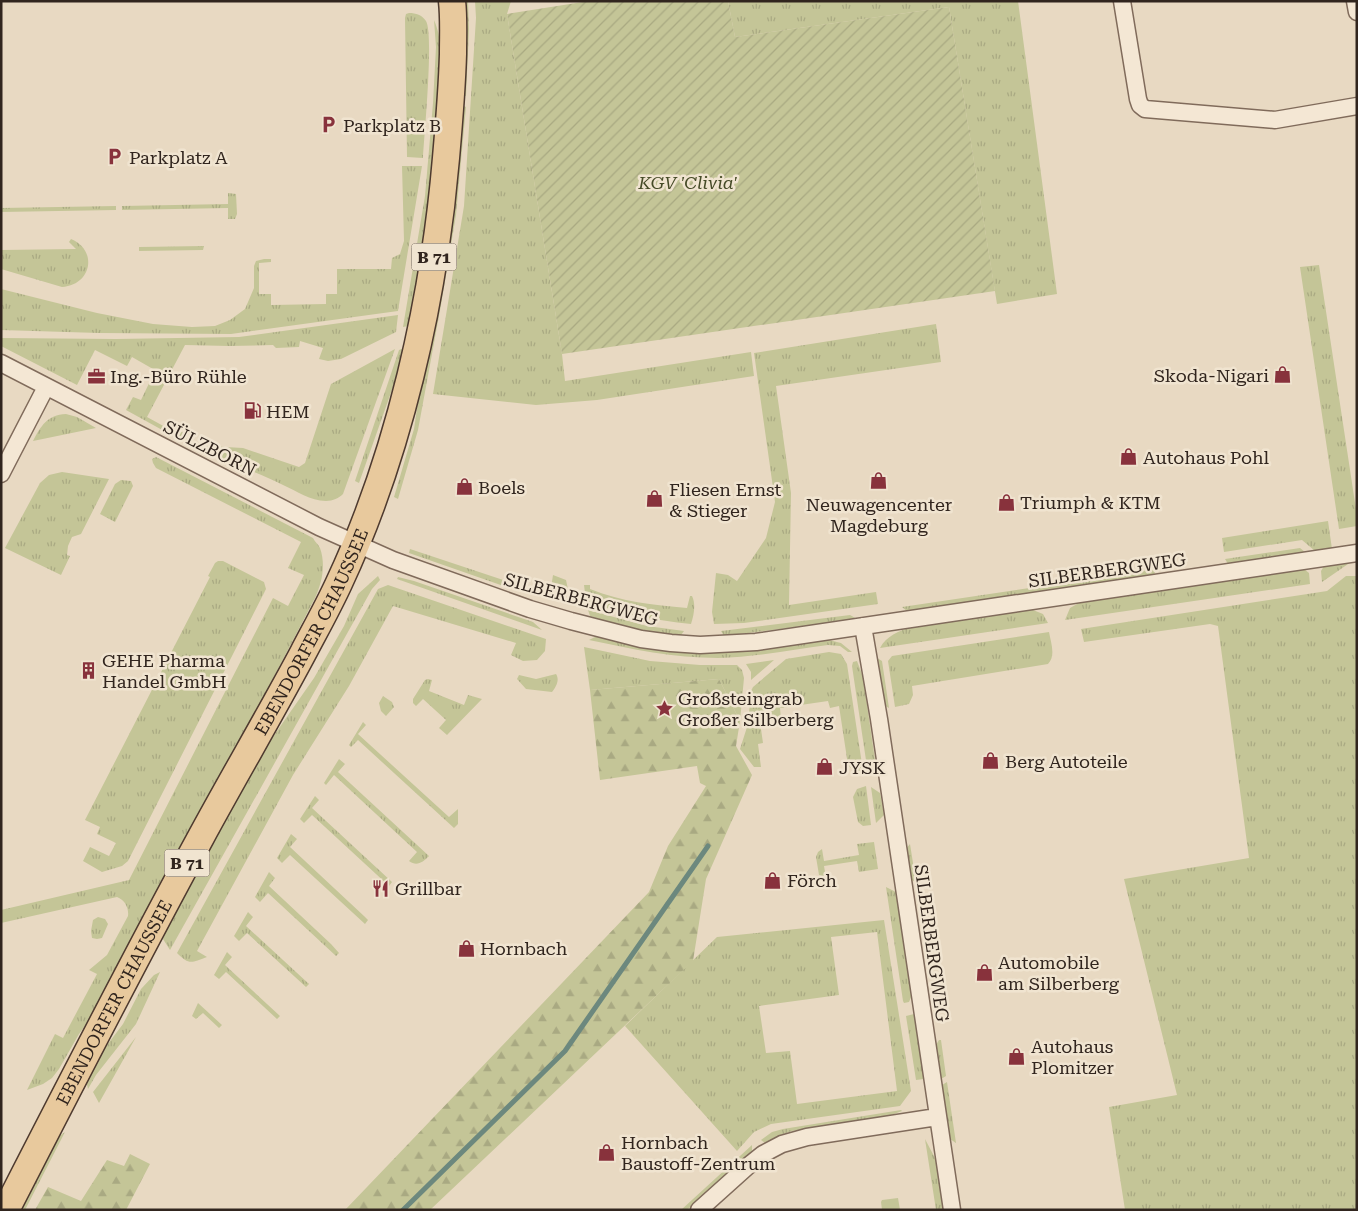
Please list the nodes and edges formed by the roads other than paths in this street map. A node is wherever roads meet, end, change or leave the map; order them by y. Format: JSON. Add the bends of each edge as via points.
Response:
{"nodes":[{"id":1,"x":1122,"y":1,"type":"edge"},
{"id":2,"x":1355,"y":1,"type":"edge"},
{"id":3,"x":452,"y":2,"type":"edge"},
{"id":4,"x":1357,"y":12,"type":"edge"},
{"id":5,"x":1357,"y":106,"type":"edge"},
{"id":6,"x":1,"y":363,"type":"edge"},
{"id":7,"x":46,"y":387,"type":"junction"},
{"id":8,"x":1,"y":474,"type":"edge"},
{"id":9,"x":356,"y":543,"type":"junction"},
{"id":10,"x":1357,"y":553,"type":"edge"},
{"id":11,"x":863,"y":626,"type":"junction"},
{"id":12,"x":938,"y":1117,"type":"junction"},
{"id":13,"x":6,"y":1210,"type":"edge"},
{"id":14,"x":699,"y":1210,"type":"edge"},
{"id":15,"x":952,"y":1210,"type":"edge"}],
"edges":[{"from":1,"to":5,"type":"street","via":[[1138,99],[1143,108],[1275,120]]},
{"from":2,"to":4,"type":"street"},
{"from":3,"to":9,"type":"main road","name":"EBENDORFER CHAUSSEE","number":"B 71","via":[[449,128],[431,273],[398,425]]},
{"from":6,"to":7,"type":"street","name":"SÜLZBORN"},
{"from":7,"to":8,"type":"street"},
{"from":7,"to":9,"type":"street","name":"SÜLZBORN"},
{"from":9,"to":11,"type":"street","name":"SILBERBERGWEG","via":[[393,560],[530,609],[656,641],[706,645],[748,643]]},
{"from":9,"to":13,"type":"main road","name":"EBENDORFER CHAUSSEE","number":"B 71","via":[[334,595],[185,866]]},
{"from":10,"to":11,"type":"street","name":"SILBERBERGWEG"},
{"from":11,"to":12,"type":"street","name":"SILBERBERGWEG"},
{"from":12,"to":14,"type":"street","via":[[807,1137],[782,1144],[748,1166]]},
{"from":12,"to":15,"type":"street","name":"SILBERBERGWEG"}]}
